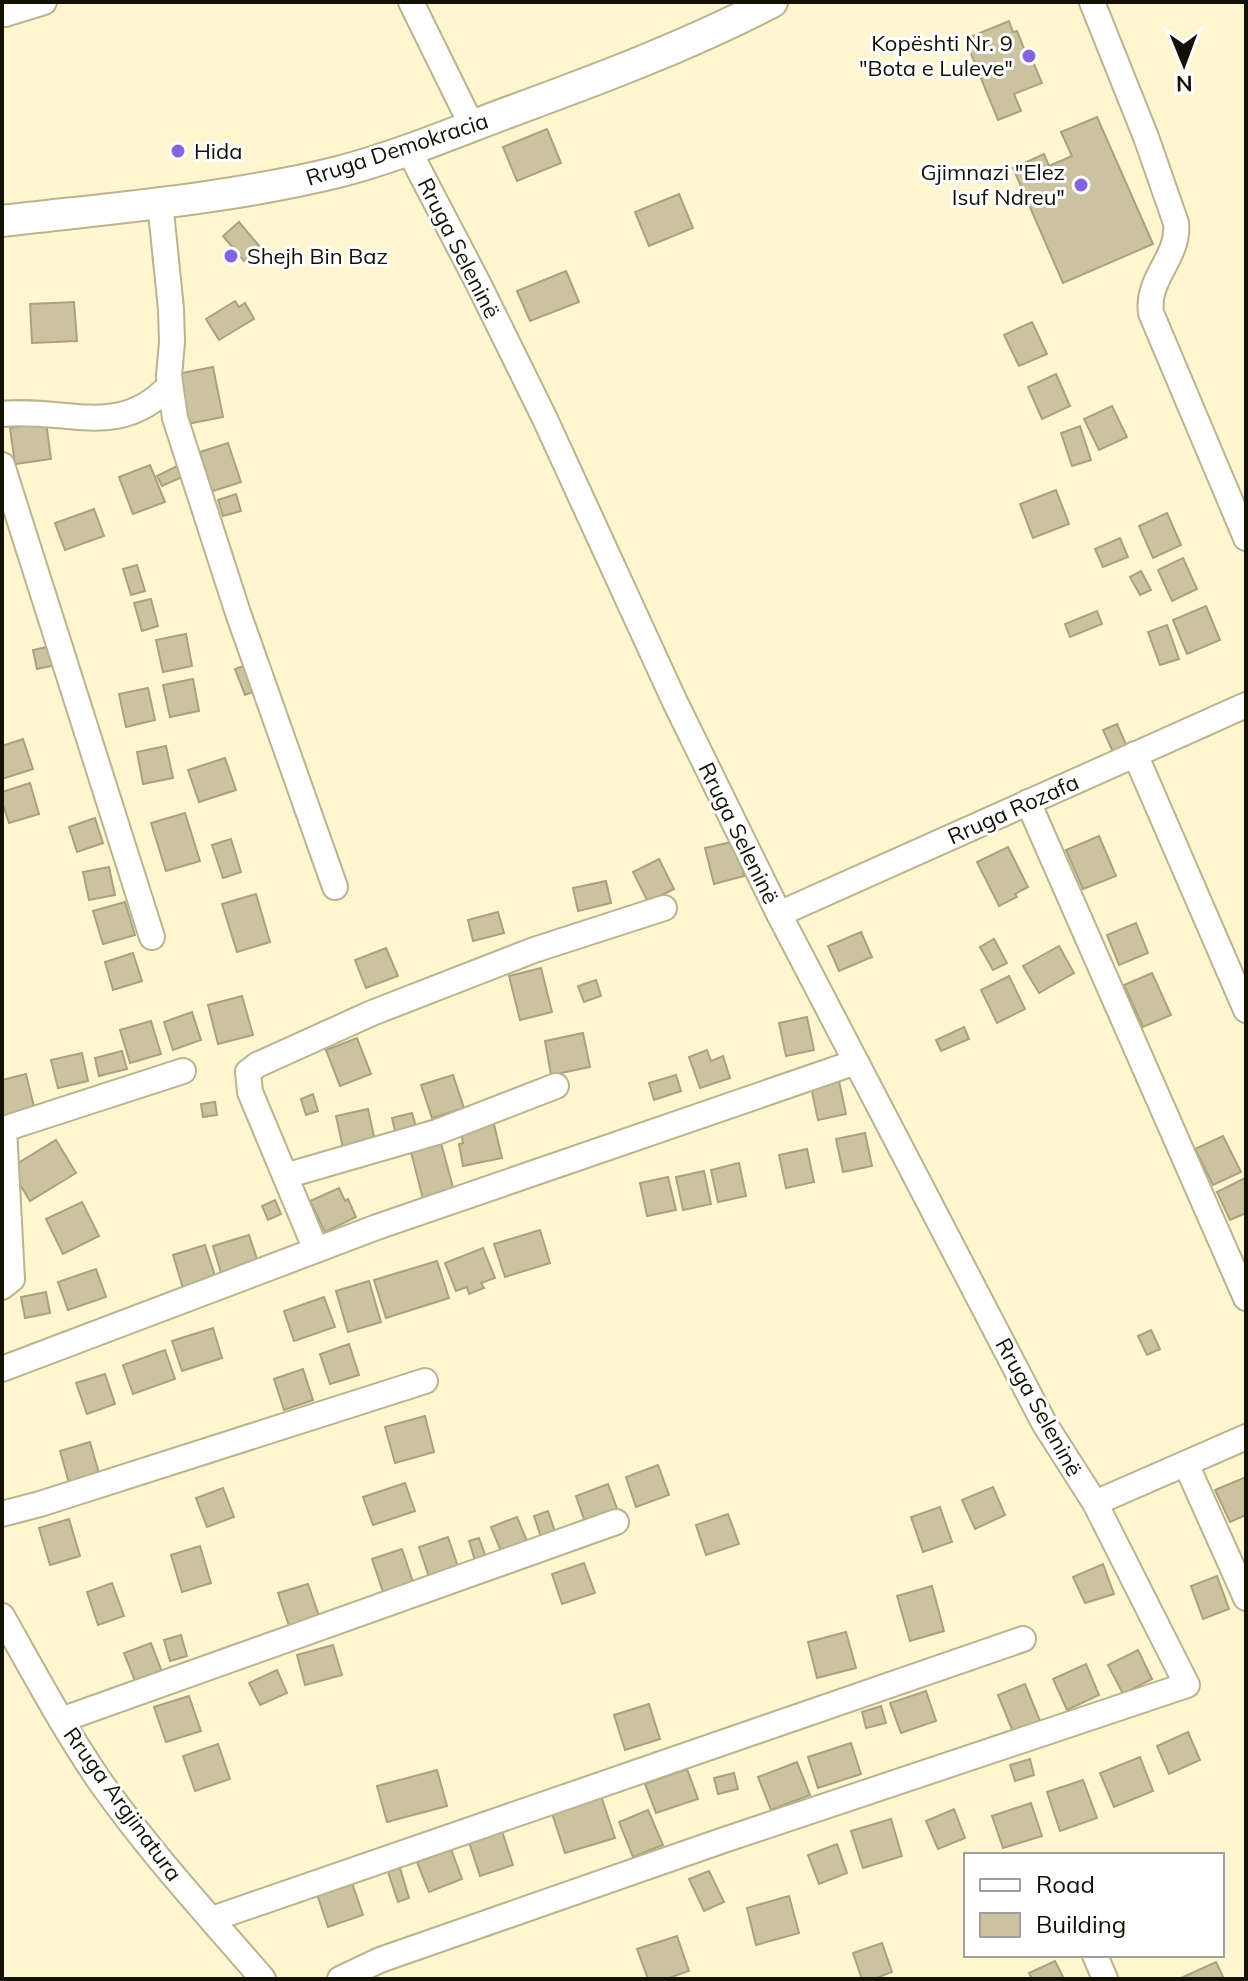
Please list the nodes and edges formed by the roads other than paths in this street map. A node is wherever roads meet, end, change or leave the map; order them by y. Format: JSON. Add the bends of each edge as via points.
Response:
{"nodes":[{"id":1,"x":44,"y":2,"type":"edge"},
{"id":2,"x":411,"y":2,"type":"edge"},
{"id":3,"x":772,"y":2,"type":"edge"},
{"id":4,"x":1092,"y":2,"type":"edge"},
{"id":5,"x":5,"y":14,"type":"dead end"},
{"id":6,"x":472,"y":126,"type":"junction"},
{"id":7,"x":408,"y":149,"type":"junction"},
{"id":8,"x":160,"y":202,"type":"junction"},
{"id":9,"x":2,"y":221,"type":"edge"},
{"id":10,"x":169,"y":386,"type":"junction"},
{"id":11,"x":2,"y":414,"type":"edge"},
{"id":12,"x":2,"y":465,"type":"edge"},
{"id":13,"x":1246,"y":538,"type":"edge"},
{"id":14,"x":1246,"y":705,"type":"edge"},
{"id":15,"x":1135,"y":754,"type":"junction"},
{"id":16,"x":1028,"y":802,"type":"junction"},
{"id":17,"x":335,"y":887,"type":"dead end"},
{"id":18,"x":664,"y":908,"type":"dead end"},
{"id":19,"x":779,"y":914,"type":"junction"},
{"id":20,"x":152,"y":937,"type":"dead end"},
{"id":21,"x":1246,"y":1010,"type":"edge"},
{"id":22,"x":856,"y":1062,"type":"junction"},
{"id":23,"x":183,"y":1071,"type":"dead end"},
{"id":24,"x":556,"y":1086,"type":"dead end"},
{"id":25,"x":285,"y":1176,"type":"junction"},
{"id":26,"x":316,"y":1250,"type":"junction"},
{"id":27,"x":2,"y":1287,"type":"edge"},
{"id":28,"x":1246,"y":1298,"type":"edge"},
{"id":29,"x":2,"y":1369,"type":"edge"},
{"id":30,"x":425,"y":1381,"type":"dead end"},
{"id":31,"x":1246,"y":1437,"type":"edge"},
{"id":32,"x":1186,"y":1464,"type":"junction"},
{"id":33,"x":1095,"y":1503,"type":"junction"},
{"id":34,"x":2,"y":1514,"type":"edge"},
{"id":35,"x":616,"y":1522,"type":"dead end"},
{"id":36,"x":1246,"y":1598,"type":"edge"},
{"id":37,"x":2,"y":1616,"type":"edge"},
{"id":38,"x":1023,"y":1639,"type":"dead end"},
{"id":39,"x":61,"y":1720,"type":"junction"},
{"id":40,"x":212,"y":1919,"type":"junction"},
{"id":41,"x":1096,"y":1957,"type":"edge"},
{"id":42,"x":263,"y":1979,"type":"edge"},
{"id":43,"x":340,"y":1979,"type":"edge"},
{"id":44,"x":1105,"y":1979,"type":"edge"}],
"edges":[{"from":1,"to":5,"type":"street"},
{"from":2,"to":6,"type":"street"},
{"from":3,"to":6,"type":"main road","name":"Rruga Demokracia","via":[[622,70]]},
{"from":4,"to":13,"type":"street","via":[[1176,223],[1174,250],[1152,287],[1151,313]]},
{"from":6,"to":7,"type":"main road","name":"Rruga Demokracia"},
{"from":7,"to":8,"type":"main road","name":"Rruga Demokracia","via":[[284,184]]},
{"from":7,"to":19,"type":"street","name":"Rruga Seleninë","via":[[545,419]]},
{"from":8,"to":9,"type":"main road","name":"Rruga Demokracia"},
{"from":8,"to":10,"type":"street","via":[[171,309]]},
{"from":10,"to":11,"type":"street","via":[[140,410],[118,416]]},
{"from":10,"to":17,"type":"street","via":[[238,613]]},
{"from":12,"to":20,"type":"street"},
{"from":14,"to":15,"type":"street","name":"Rruga Rozafa"},
{"from":15,"to":16,"type":"street","name":"Rruga Rozafa"},
{"from":15,"to":21,"type":"street"},
{"from":16,"to":19,"type":"street","name":"Rruga Rozafa"},
{"from":16,"to":28,"type":"street"},
{"from":18,"to":25,"type":"street","via":[[534,950],[257,1065],[248,1072],[250,1092]]},
{"from":19,"to":22,"type":"street","name":"Rruga Seleninë"},
{"from":22,"to":26,"type":"street"},
{"from":22,"to":33,"type":"street","name":"Rruga Seleninë","via":[[1044,1423]]},
{"from":23,"to":27,"type":"street","via":[[4,1129],[12,1279]]},
{"from":24,"to":25,"type":"street","via":[[437,1132]]},
{"from":25,"to":26,"type":"street"},
{"from":26,"to":29,"type":"street"},
{"from":30,"to":34,"type":"street"},
{"from":31,"to":32,"type":"street"},
{"from":32,"to":33,"type":"street"},
{"from":32,"to":36,"type":"street"},
{"from":33,"to":43,"type":"street","name":"Rruga Seleninë","via":[[1187,1685],[706,1846],[380,1960]]},
{"from":35,"to":39,"type":"street"},
{"from":37,"to":39,"type":"street","name":"Rruga Argjinatura"},
{"from":38,"to":40,"type":"street"},
{"from":39,"to":40,"type":"street","name":"Rruga Argjinatura","via":[[99,1780]]},
{"from":40,"to":42,"type":"street","name":"Rruga Argjinatura"},
{"from":41,"to":44,"type":"street"}]}
